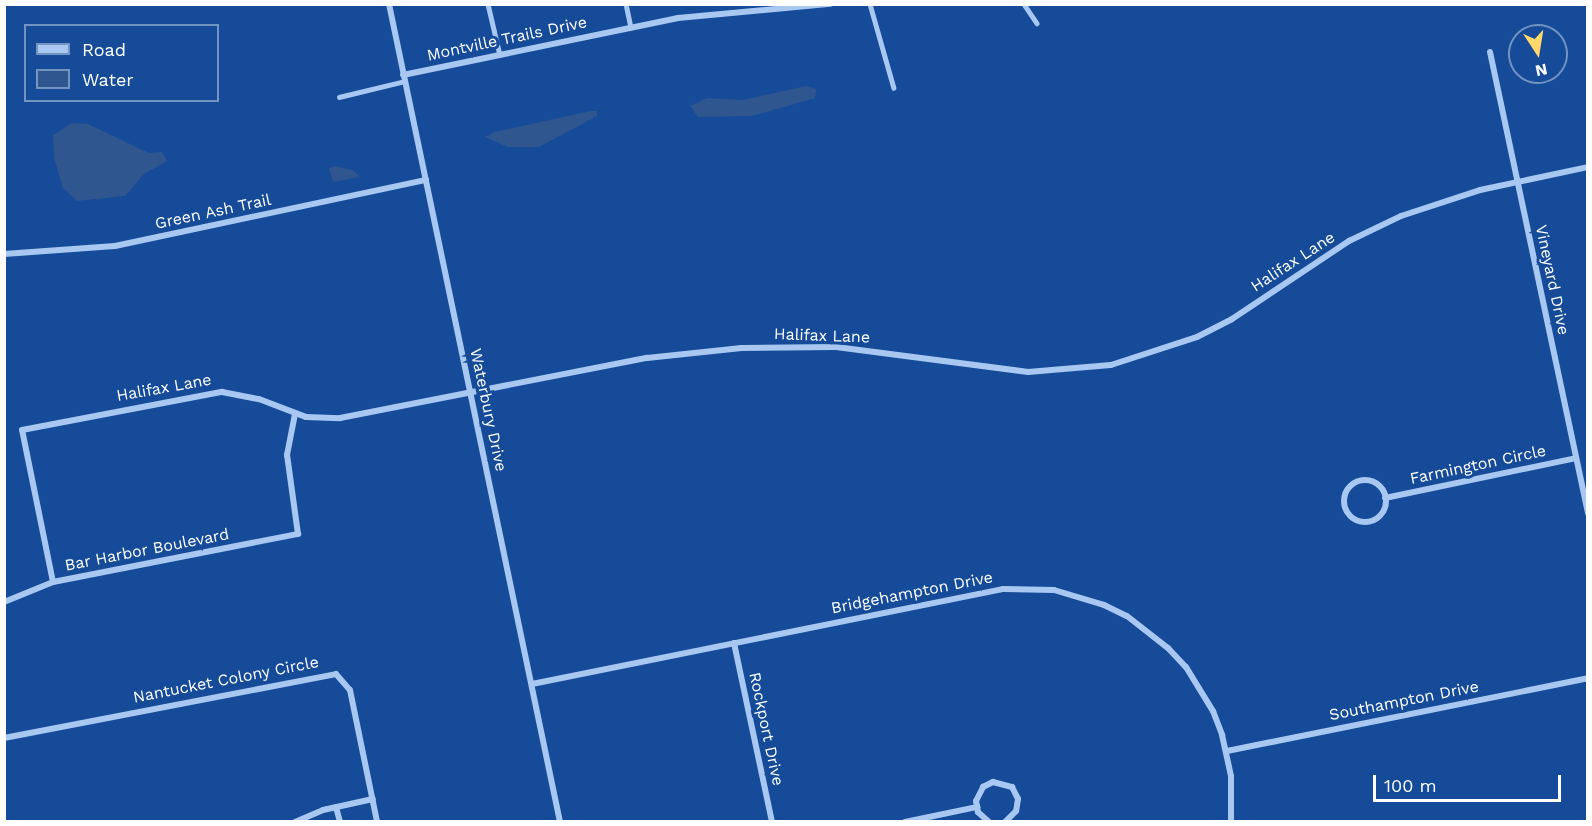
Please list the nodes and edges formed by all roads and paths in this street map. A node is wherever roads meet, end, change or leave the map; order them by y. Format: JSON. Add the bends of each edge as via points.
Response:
{"nodes":[{"id":1,"x":389,"y":4,"type":"edge"},
{"id":2,"x":488,"y":4,"type":"edge"},
{"id":3,"x":626,"y":4,"type":"edge"},
{"id":4,"x":830,"y":4,"type":"edge"},
{"id":5,"x":870,"y":4,"type":"edge"},
{"id":6,"x":1024,"y":4,"type":"edge"},
{"id":7,"x":763,"y":7,"type":"edge"},
{"id":8,"x":1037,"y":23,"type":"dead end"},
{"id":9,"x":631,"y":27,"type":"junction"},
{"id":10,"x":1490,"y":52,"type":"dead end"},
{"id":11,"x":500,"y":55,"type":"junction"},
{"id":12,"x":404,"y":78,"type":"junction"},
{"id":13,"x":894,"y":88,"type":"dead end"},
{"id":14,"x":339,"y":97,"type":"dead end"},
{"id":15,"x":1587,"y":167,"type":"edge"},
{"id":16,"x":426,"y":180,"type":"junction"},
{"id":17,"x":1517,"y":182,"type":"junction"},
{"id":18,"x":4,"y":254,"type":"edge"},
{"id":19,"x":471,"y":393,"type":"junction"},
{"id":20,"x":295,"y":414,"type":"junction"},
{"id":21,"x":1576,"y":458,"type":"junction"},
{"id":22,"x":1385,"y":498,"type":"junction"},
{"id":23,"x":1587,"y":514,"type":"edge"},
{"id":24,"x":52,"y":582,"type":"junction"},
{"id":25,"x":4,"y":602,"type":"edge"},
{"id":26,"x":734,"y":643,"type":"junction"},
{"id":27,"x":1587,"y":678,"type":"edge"},
{"id":28,"x":532,"y":684,"type":"junction"},
{"id":29,"x":4,"y":738,"type":"edge"},
{"id":30,"x":1227,"y":751,"type":"junction"},
{"id":31,"x":373,"y":799,"type":"junction"},
{"id":32,"x":336,"y":807,"type":"junction"},
{"id":33,"x":976,"y":807,"type":"junction"},
{"id":34,"x":295,"y":822,"type":"edge"},
{"id":35,"x":340,"y":822,"type":"edge"},
{"id":36,"x":377,"y":822,"type":"edge"},
{"id":37,"x":560,"y":822,"type":"edge"},
{"id":38,"x":772,"y":822,"type":"edge"},
{"id":39,"x":905,"y":822,"type":"edge"},
{"id":40,"x":989,"y":822,"type":"edge"},
{"id":41,"x":1005,"y":822,"type":"edge"},
{"id":42,"x":1231,"y":822,"type":"edge"}],
"edges":[{"from":1,"to":12,"type":"street","name":"Waterbury Drive"},
{"from":2,"to":11,"type":"lane"},
{"from":3,"to":9,"type":"lane"},
{"from":4,"to":7,"type":"street","name":"Montville Trails Drive"},
{"from":5,"to":13,"type":"lane"},
{"from":6,"to":8,"type":"lane"},
{"from":7,"to":9,"type":"street","name":"Montville Trails Drive"},
{"from":9,"to":11,"type":"street","name":"Montville Trails Drive"},
{"from":10,"to":17,"type":"street","name":"Vineyard Drive"},
{"from":11,"to":12,"type":"street","name":"Montville Trails Drive"},
{"from":12,"to":14,"type":"lane"},
{"from":12,"to":16,"type":"street","name":"Waterbury Drive"},
{"from":15,"to":17,"type":"street","name":"Halifax Lane"},
{"from":16,"to":18,"type":"street","name":"Green Ash Trail","via":[[115,246]]},
{"from":16,"to":19,"type":"street","name":"Waterbury Drive"},
{"from":17,"to":19,"type":"street","name":"Halifax Lane","via":[[1401,216],[1349,241],[1232,319],[1197,337],[1111,365],[1028,372],[836,347],[776,347],[647,358]]},
{"from":17,"to":21,"type":"street","name":"Vineyard Drive"},
{"from":19,"to":20,"type":"street","name":"Halifax Lane","via":[[340,418]]},
{"from":19,"to":28,"type":"street","name":"Waterbury Drive"},
{"from":20,"to":24,"type":"street","name":"Bar Harbor Boulevard","via":[[287,455],[298,534]]},
{"from":20,"to":24,"type":"street","name":"Halifax Lane","via":[[259,399],[222,392],[22,430]]},
{"from":21,"to":22,"type":"street","name":"Farmington Circle"},
{"from":21,"to":23,"type":"street","name":"Vineyard Drive"},
{"from":22,"to":22,"type":"street","via":[[1374,482],[1361,481],[1347,490],[1344,506],[1353,519],[1369,522],[1380,516]]},
{"from":24,"to":25,"type":"street","name":"Bar Harbor Boulevard"},
{"from":26,"to":28,"type":"street","name":"Bridgehampton Drive"},
{"from":26,"to":30,"type":"street","name":"Bridgehampton Drive","via":[[1003,588],[1063,592],[1127,616],[1168,648],[1201,688]]},
{"from":26,"to":38,"type":"street","name":"Rockport Drive"},
{"from":27,"to":30,"type":"street","name":"Southampton Drive"},
{"from":28,"to":37,"type":"street","name":"Waterbury Drive"},
{"from":29,"to":31,"type":"street","name":"Nantucket Colony Circle","via":[[336,674],[350,690]]},
{"from":30,"to":42,"type":"street","name":"Bridgehampton Drive"},
{"from":31,"to":32,"type":"street"},
{"from":31,"to":36,"type":"street","name":"Nantucket Colony Circle"},
{"from":32,"to":34,"type":"street"},
{"from":32,"to":35,"type":"street"},
{"from":33,"to":39,"type":"street"},
{"from":33,"to":40,"type":"street"},
{"from":33,"to":41,"type":"street","via":[[983,787],[993,782],[1006,784],[1016,792],[1018,805]]}]}
